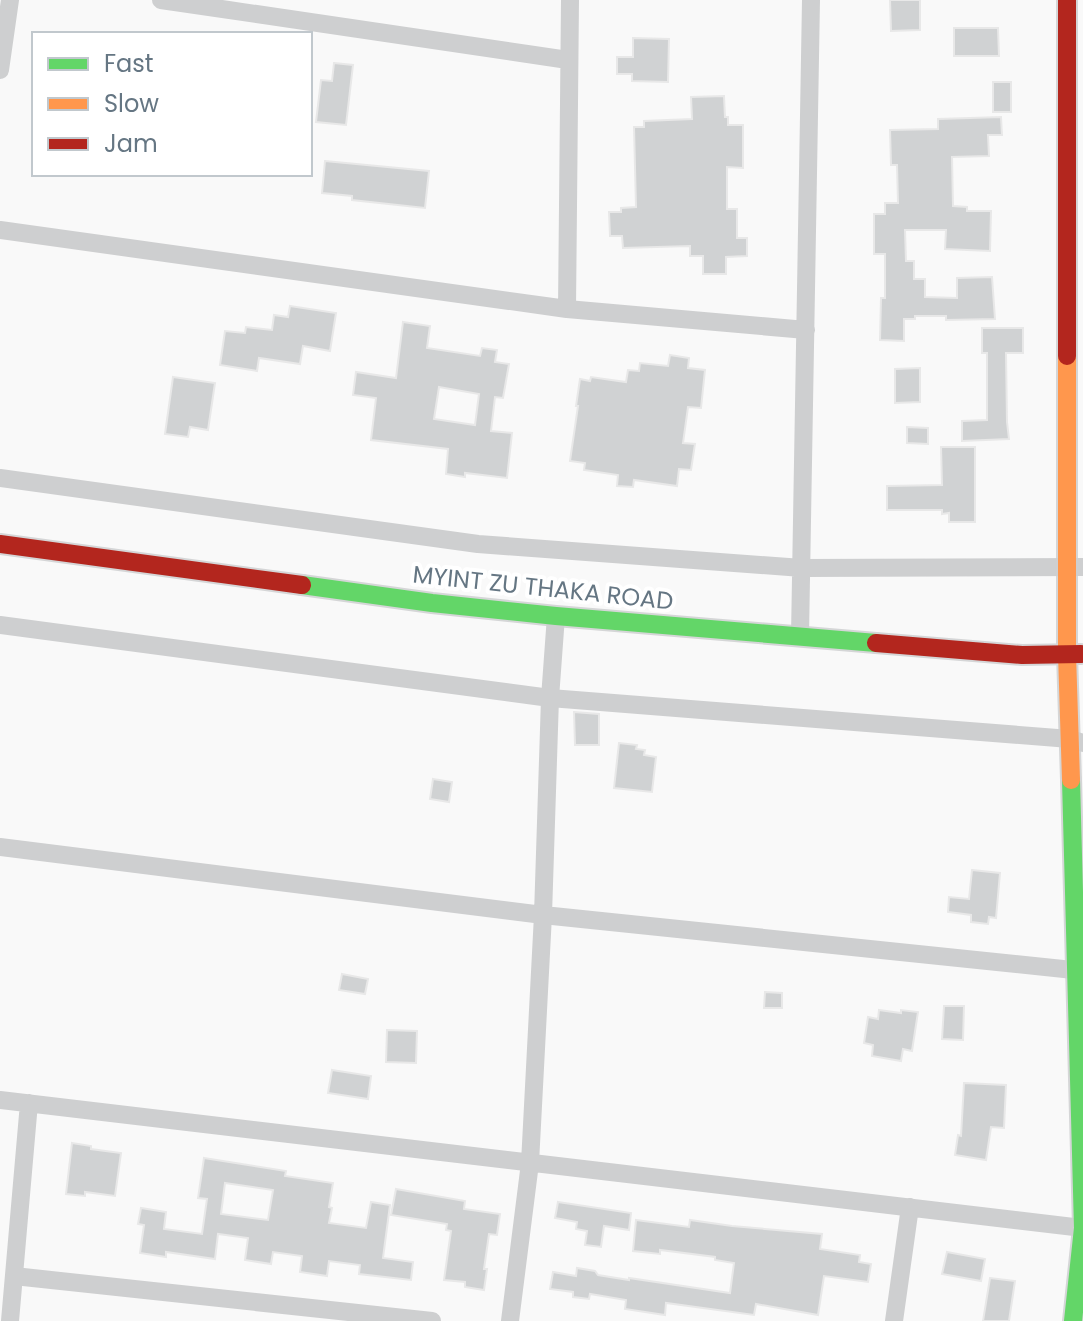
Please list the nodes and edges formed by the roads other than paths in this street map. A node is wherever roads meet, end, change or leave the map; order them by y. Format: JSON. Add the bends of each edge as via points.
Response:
{"nodes":[{"id":1,"x":10,"y":0,"type":"edge"},
{"id":2,"x":161,"y":0,"type":"edge"},
{"id":3,"x":570,"y":0,"type":"edge"},
{"id":4,"x":811,"y":0,"type":"edge"},
{"id":5,"x":1067,"y":0,"type":"edge"},
{"id":6,"x":568,"y":60,"type":"junction"},
{"id":7,"x":0,"y":70,"type":"edge"},
{"id":8,"x":0,"y":230,"type":"edge"},
{"id":9,"x":567,"y":309,"type":"junction"},
{"id":10,"x":806,"y":330,"type":"junction"},
{"id":11,"x":0,"y":478,"type":"edge"},
{"id":12,"x":0,"y":544,"type":"edge"},
{"id":13,"x":1075,"y":567,"type":"edge"},
{"id":14,"x":802,"y":568,"type":"junction"},
{"id":15,"x":556,"y":616,"type":"junction"},
{"id":16,"x":0,"y":625,"type":"edge"},
{"id":17,"x":800,"y":636,"type":"junction"},
{"id":18,"x":1075,"y":654,"type":"edge"},
{"id":19,"x":550,"y":698,"type":"junction"},
{"id":20,"x":1076,"y":741,"type":"edge"},
{"id":21,"x":0,"y":847,"type":"edge"},
{"id":22,"x":543,"y":915,"type":"junction"},
{"id":23,"x":1080,"y":970,"type":"edge"},
{"id":24,"x":0,"y":1100,"type":"edge"},
{"id":25,"x":29,"y":1103,"type":"junction"},
{"id":26,"x":530,"y":1163,"type":"junction"},
{"id":27,"x":910,"y":1207,"type":"junction"},
{"id":28,"x":1083,"y":1228,"type":"edge"},
{"id":29,"x":14,"y":1276,"type":"junction"},
{"id":30,"x":10,"y":1321,"type":"edge"},
{"id":31,"x":432,"y":1321,"type":"edge"},
{"id":32,"x":510,"y":1321,"type":"edge"},
{"id":33,"x":894,"y":1321,"type":"edge"},
{"id":34,"x":1073,"y":1321,"type":"edge"}],
"edges":[{"from":1,"to":7,"type":"street"},
{"from":2,"to":6,"type":"street"},
{"from":3,"to":6,"type":"street"},
{"from":4,"to":10,"type":"street"},
{"from":5,"to":13,"type":"street"},
{"from":6,"to":9,"type":"street"},
{"from":8,"to":9,"type":"street"},
{"from":9,"to":10,"type":"street"},
{"from":10,"to":14,"type":"street"},
{"from":11,"to":14,"type":"street","via":[[478,544]]},
{"from":12,"to":15,"type":"street","name":"MYINT ZU THAKA ROAD"},
{"from":13,"to":14,"type":"street"},
{"from":13,"to":18,"type":"street"},
{"from":14,"to":17,"type":"street"},
{"from":15,"to":17,"type":"street","name":"MYINT ZU THAKA ROAD"},
{"from":15,"to":19,"type":"street"},
{"from":16,"to":19,"type":"street"},
{"from":17,"to":18,"type":"street","name":"MYINT ZU THAKA ROAD","via":[[1022,655]]},
{"from":18,"to":20,"type":"street"},
{"from":19,"to":20,"type":"street"},
{"from":19,"to":22,"type":"street"},
{"from":20,"to":23,"type":"street"},
{"from":21,"to":22,"type":"street"},
{"from":22,"to":23,"type":"street"},
{"from":22,"to":26,"type":"street"},
{"from":23,"to":28,"type":"street"},
{"from":24,"to":25,"type":"street"},
{"from":25,"to":26,"type":"street"},
{"from":25,"to":29,"type":"street"},
{"from":26,"to":27,"type":"street"},
{"from":26,"to":32,"type":"street"},
{"from":27,"to":28,"type":"street"},
{"from":27,"to":33,"type":"street"},
{"from":28,"to":34,"type":"street"},
{"from":29,"to":30,"type":"street"},
{"from":29,"to":31,"type":"street"}]}
